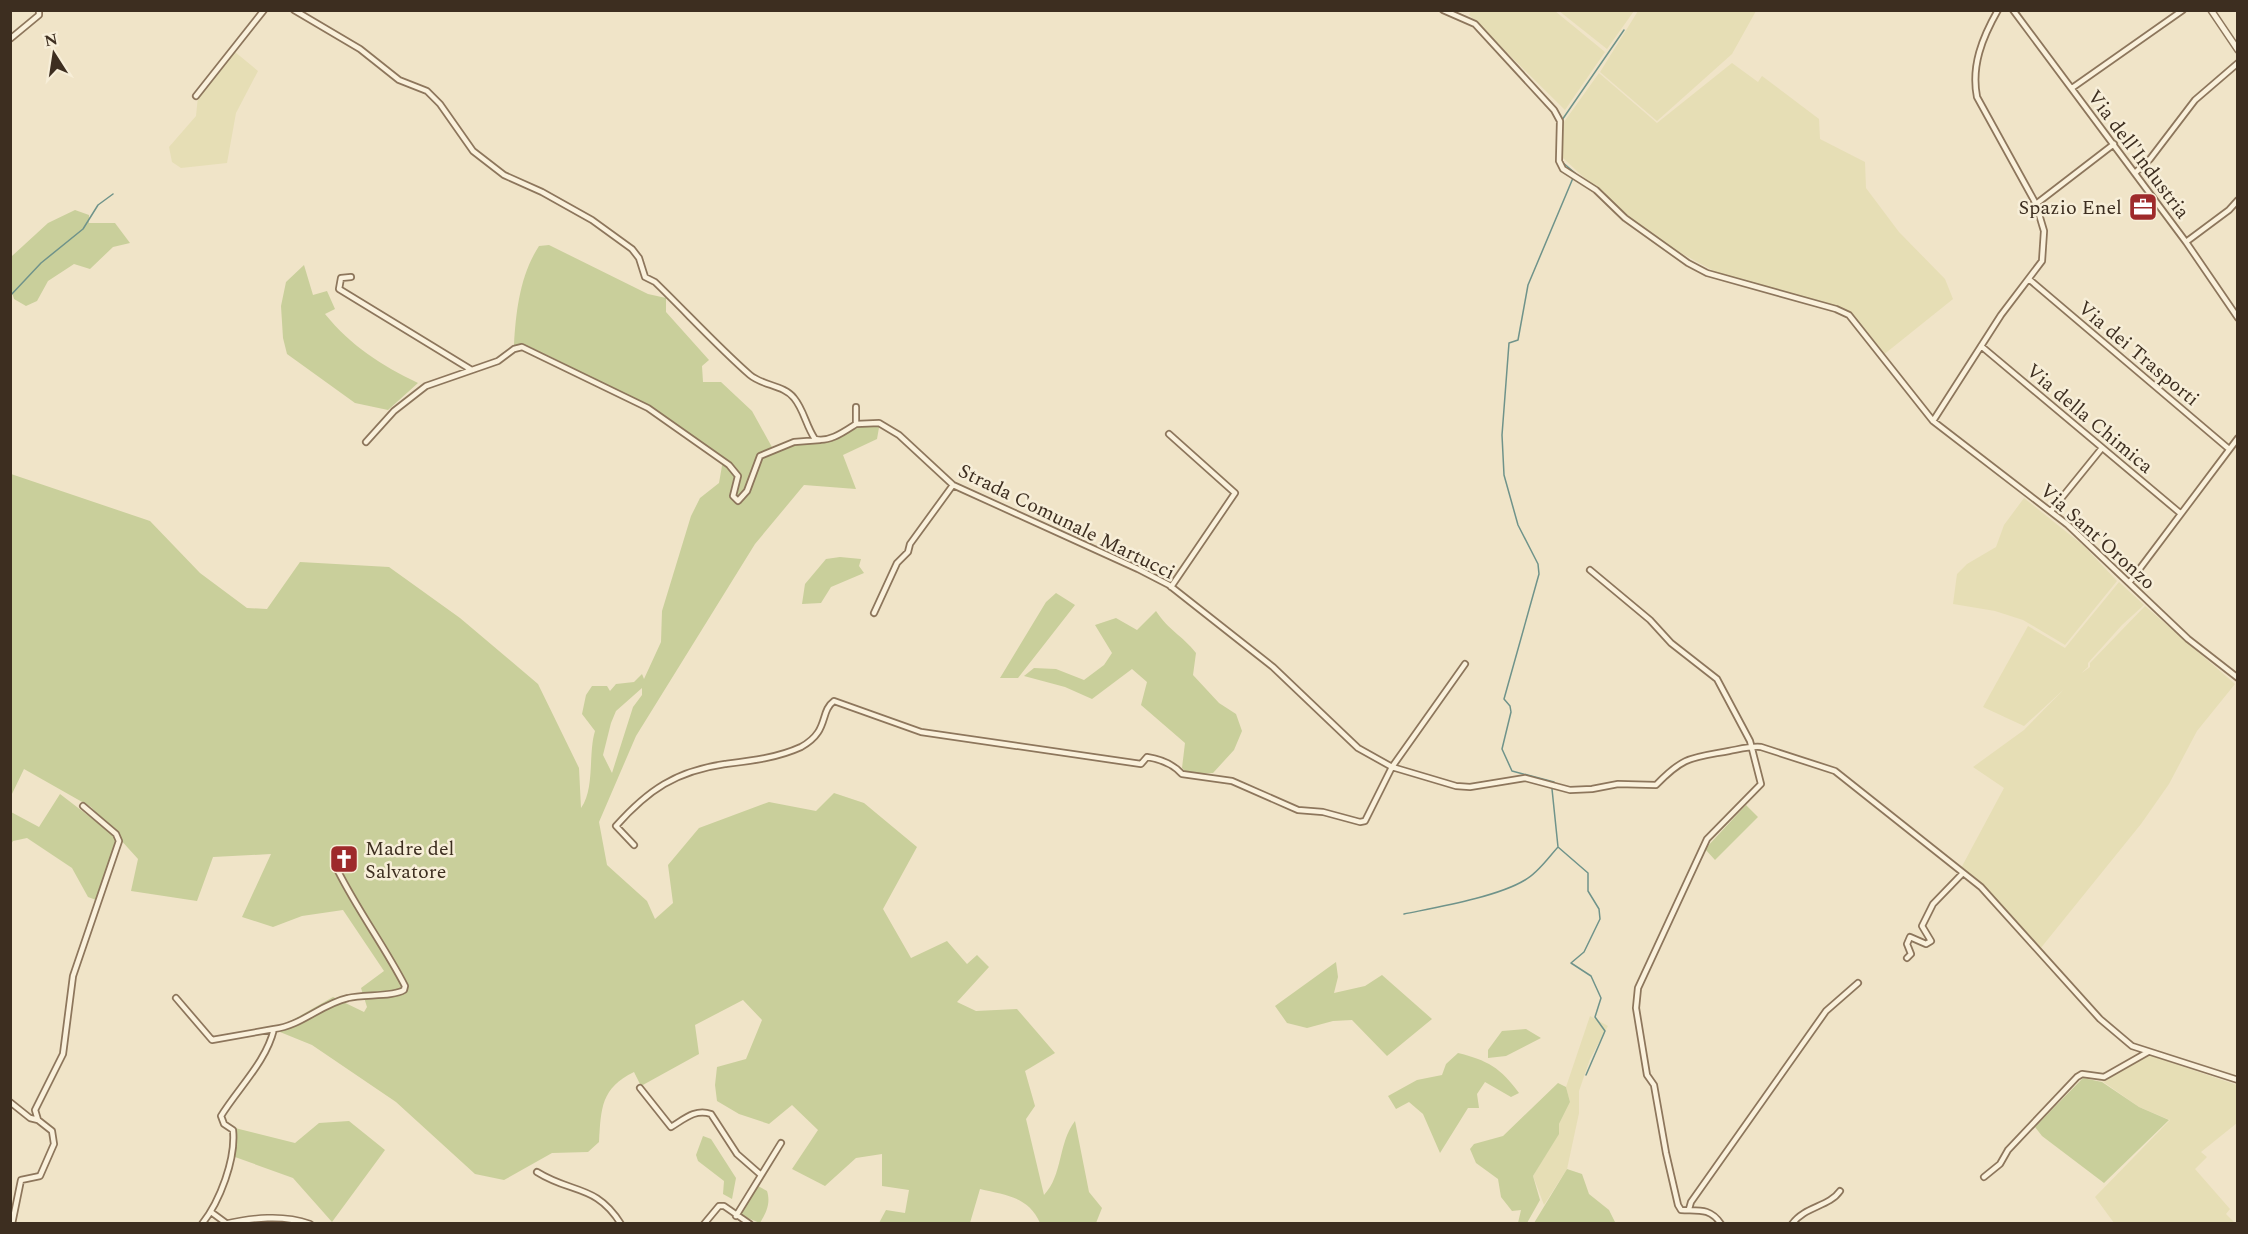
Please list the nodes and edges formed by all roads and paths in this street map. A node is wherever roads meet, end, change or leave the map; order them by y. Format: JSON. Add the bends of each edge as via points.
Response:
{"nodes":[{"id":1,"x":39,"y":10,"type":"edge"},
{"id":2,"x":264,"y":10,"type":"edge"},
{"id":3,"x":294,"y":10,"type":"edge"},
{"id":4,"x":1443,"y":10,"type":"edge"},
{"id":5,"x":1998,"y":10,"type":"edge"},
{"id":6,"x":2013,"y":10,"type":"edge"},
{"id":7,"x":2183,"y":10,"type":"edge"},
{"id":8,"x":2211,"y":10,"type":"edge"},
{"id":9,"x":10,"y":39,"type":"edge"},
{"id":10,"x":2238,"y":50,"type":"edge"},
{"id":11,"x":2238,"y":63,"type":"edge"},
{"id":12,"x":2072,"y":88,"type":"junction"},
{"id":13,"x":196,"y":96,"type":"dead end"},
{"id":14,"x":2114,"y":144,"type":"junction"},
{"id":15,"x":2135,"y":173,"type":"junction"},
{"id":16,"x":2238,"y":200,"type":"edge"},
{"id":17,"x":2036,"y":204,"type":"junction"},
{"id":18,"x":2186,"y":242,"type":"junction"},
{"id":19,"x":351,"y":277,"type":"dead end"},
{"id":20,"x":2030,"y":280,"type":"junction"},
{"id":21,"x":2238,"y":318,"type":"edge"},
{"id":22,"x":1981,"y":346,"type":"junction"},
{"id":23,"x":470,"y":369,"type":"junction"},
{"id":24,"x":856,"y":406,"type":"dead end"},
{"id":25,"x":1933,"y":421,"type":"junction"},
{"id":26,"x":856,"y":424,"type":"junction"},
{"id":27,"x":1169,"y":434,"type":"dead end"},
{"id":28,"x":2238,"y":438,"type":"edge"},
{"id":29,"x":820,"y":440,"type":"junction"},
{"id":30,"x":366,"y":442,"type":"dead end"},
{"id":31,"x":2103,"y":448,"type":"junction"},
{"id":32,"x":2229,"y":448,"type":"junction"},
{"id":33,"x":953,"y":484,"type":"junction"},
{"id":34,"x":2051,"y":511,"type":"junction"},
{"id":35,"x":2180,"y":513,"type":"junction"},
{"id":36,"x":1590,"y":570,"type":"dead end"},
{"id":37,"x":2129,"y":583,"type":"junction"},
{"id":38,"x":1171,"y":587,"type":"junction"},
{"id":39,"x":874,"y":613,"type":"dead end"},
{"id":40,"x":1465,"y":664,"type":"dead end"},
{"id":41,"x":2238,"y":678,"type":"edge"},
{"id":42,"x":1751,"y":746,"type":"junction"},
{"id":43,"x":1392,"y":767,"type":"junction"},
{"id":44,"x":83,"y":806,"type":"dead end"},
{"id":45,"x":634,"y":845,"type":"dead end"},
{"id":46,"x":338,"y":872,"type":"dead end"},
{"id":47,"x":1962,"y":874,"type":"junction"},
{"id":48,"x":1906,"y":958,"type":"dead end"},
{"id":49,"x":1858,"y":983,"type":"dead end"},
{"id":50,"x":176,"y":998,"type":"dead end"},
{"id":51,"x":274,"y":1029,"type":"junction"},
{"id":52,"x":2148,"y":1052,"type":"junction"},
{"id":53,"x":2238,"y":1080,"type":"edge"},
{"id":54,"x":640,"y":1088,"type":"dead end"},
{"id":55,"x":10,"y":1102,"type":"edge"},
{"id":56,"x":38,"y":1120,"type":"junction"},
{"id":57,"x":781,"y":1143,"type":"dead end"},
{"id":58,"x":537,"y":1172,"type":"dead end"},
{"id":59,"x":761,"y":1175,"type":"junction"},
{"id":60,"x":1984,"y":1177,"type":"dead end"},
{"id":61,"x":1840,"y":1191,"type":"dead end"},
{"id":62,"x":1689,"y":1209,"type":"junction"},
{"id":63,"x":211,"y":1212,"type":"junction"},
{"id":64,"x":736,"y":1215,"type":"junction"},
{"id":65,"x":226,"y":1223,"type":"edge"},
{"id":66,"x":12,"y":1224,"type":"edge"},
{"id":67,"x":202,"y":1224,"type":"edge"},
{"id":68,"x":310,"y":1224,"type":"edge"},
{"id":69,"x":621,"y":1224,"type":"edge"},
{"id":70,"x":704,"y":1224,"type":"edge"},
{"id":71,"x":750,"y":1224,"type":"edge"},
{"id":72,"x":1720,"y":1224,"type":"edge"},
{"id":73,"x":1792,"y":1224,"type":"edge"}],
"edges":[{"from":1,"to":9,"type":"street","via":[[39,15]]},
{"from":2,"to":13,"type":"street"},
{"from":3,"to":29,"type":"street","via":[[360,49],[399,80],[427,91],[473,151],[504,175],[592,220],[632,249],[645,277],[655,282],[722,349],[753,377],[794,397],[809,429]]},
{"from":4,"to":25,"type":"street","name":"Via Sant'Oronzo","via":[[1475,24],[1554,110],[1560,121],[1559,161],[1563,169],[1698,269],[1849,315]]},
{"from":5,"to":17,"type":"street","via":[[1976,58],[1973,78],[1977,98]]},
{"from":6,"to":12,"type":"street","name":"Via dell'Industria"},
{"from":7,"to":12,"type":"street"},
{"from":8,"to":10,"type":"street"},
{"from":11,"to":15,"type":"street","via":[[2195,100]]},
{"from":12,"to":14,"type":"street","name":"Via dell'Industria"},
{"from":14,"to":15,"type":"street","name":"Via dell'Industria"},
{"from":14,"to":17,"type":"street"},
{"from":15,"to":18,"type":"street","name":"Via dell'Industria"},
{"from":16,"to":18,"type":"street"},
{"from":17,"to":20,"type":"street","via":[[2044,241],[2042,261]]},
{"from":18,"to":21,"type":"street","name":"Via dell'Industria"},
{"from":19,"to":23,"type":"street","via":[[341,278],[339,289]]},
{"from":20,"to":22,"type":"street"},
{"from":20,"to":32,"type":"street","name":"Via dei Trasporti"},
{"from":22,"to":25,"type":"street"},
{"from":22,"to":31,"type":"street","name":"Via della Chimica"},
{"from":23,"to":29,"type":"street","via":[[498,361],[514,349],[530,349],[648,408],[729,465],[738,476],[734,496],[738,501],[747,490],[760,456],[794,442]]},
{"from":23,"to":30,"type":"street","via":[[410,396]]},
{"from":24,"to":26,"type":"street"},
{"from":25,"to":34,"type":"street","name":"Via Sant'Oronzo"},
{"from":26,"to":29,"type":"street"},
{"from":26,"to":33,"type":"street","name":"Strada Comunale Martucci","via":[[877,423],[899,435]]},
{"from":27,"to":38,"type":"street","via":[[1235,493]]},
{"from":28,"to":32,"type":"street"},
{"from":31,"to":34,"type":"street"},
{"from":31,"to":35,"type":"street","name":"Via della Chimica"},
{"from":32,"to":35,"type":"street"},
{"from":33,"to":38,"type":"street","name":"Strada Comunale Martucci"},
{"from":33,"to":39,"type":"street","via":[[897,564]]},
{"from":34,"to":37,"type":"street","name":"Via Sant'Oronzo"},
{"from":35,"to":37,"type":"street"},
{"from":36,"to":42,"type":"street","via":[[1717,679]]},
{"from":37,"to":41,"type":"street","name":"Via Sant'Oronzo","via":[[2188,639]]},
{"from":38,"to":43,"type":"street","name":"Strada Comunale Martucci","via":[[1273,666],[1358,748]]},
{"from":40,"to":43,"type":"street"},
{"from":42,"to":43,"type":"street","name":"Strada Comunale Martucci","via":[[1693,756],[1679,763],[1656,785],[1617,784],[1592,789],[1570,790],[1526,778],[1456,786]]},
{"from":42,"to":47,"type":"street","name":"Strada Comunale Martucci","via":[[1835,771]]},
{"from":42,"to":62,"type":"street","via":[[1761,784],[1707,839],[1638,988],[1636,1008],[1647,1075],[1654,1084],[1678,1206],[1681,1210]]},
{"from":43,"to":45,"type":"street","via":[[1365,821],[1360,822],[1335,814],[1298,810],[1232,781],[1182,774],[1155,758],[1147,757],[1141,764],[939,735],[834,701],[828,706],[817,736],[800,747],[749,762],[689,772],[641,798],[616,826]]},
{"from":44,"to":56,"type":"street","via":[[119,841],[73,976],[63,1054],[35,1110]]},
{"from":46,"to":51,"type":"street","via":[[398,973],[404,990],[346,998],[292,1025]]},
{"from":47,"to":48,"type":"street","via":[[1934,904],[1922,926],[1931,941],[1926,944],[1910,937],[1907,944],[1911,954]]},
{"from":47,"to":52,"type":"street","name":"Strada Comunale Martucci","via":[[2001,906],[2100,1019],[2132,1046]]},
{"from":49,"to":62,"type":"street","via":[[1827,1011]]},
{"from":50,"to":51,"type":"street","via":[[212,1040]]},
{"from":51,"to":63,"type":"street","via":[[264,1057],[221,1116],[233,1130],[234,1139]]},
{"from":52,"to":53,"type":"street","name":"Strada Comunale Martucci"},
{"from":52,"to":60,"type":"street","via":[[2104,1077],[2077,1077]]},
{"from":54,"to":59,"type":"street","via":[[671,1127],[680,1118],[711,1114],[736,1154]]},
{"from":55,"to":56,"type":"street"},
{"from":56,"to":66,"type":"street","via":[[52,1131],[54,1144],[40,1176],[21,1180]]},
{"from":57,"to":59,"type":"street"},
{"from":58,"to":69,"type":"street","via":[[551,1181],[598,1197]]},
{"from":59,"to":64,"type":"street"},
{"from":61,"to":73,"type":"street","via":[[1801,1212]]},
{"from":62,"to":72,"type":"street","via":[[1702,1209]]},
{"from":63,"to":65,"type":"street"},
{"from":63,"to":67,"type":"street"},
{"from":64,"to":70,"type":"street","via":[[719,1206]]},
{"from":64,"to":71,"type":"street"},
{"from":65,"to":68,"type":"street","via":[[278,1218]]}]}
